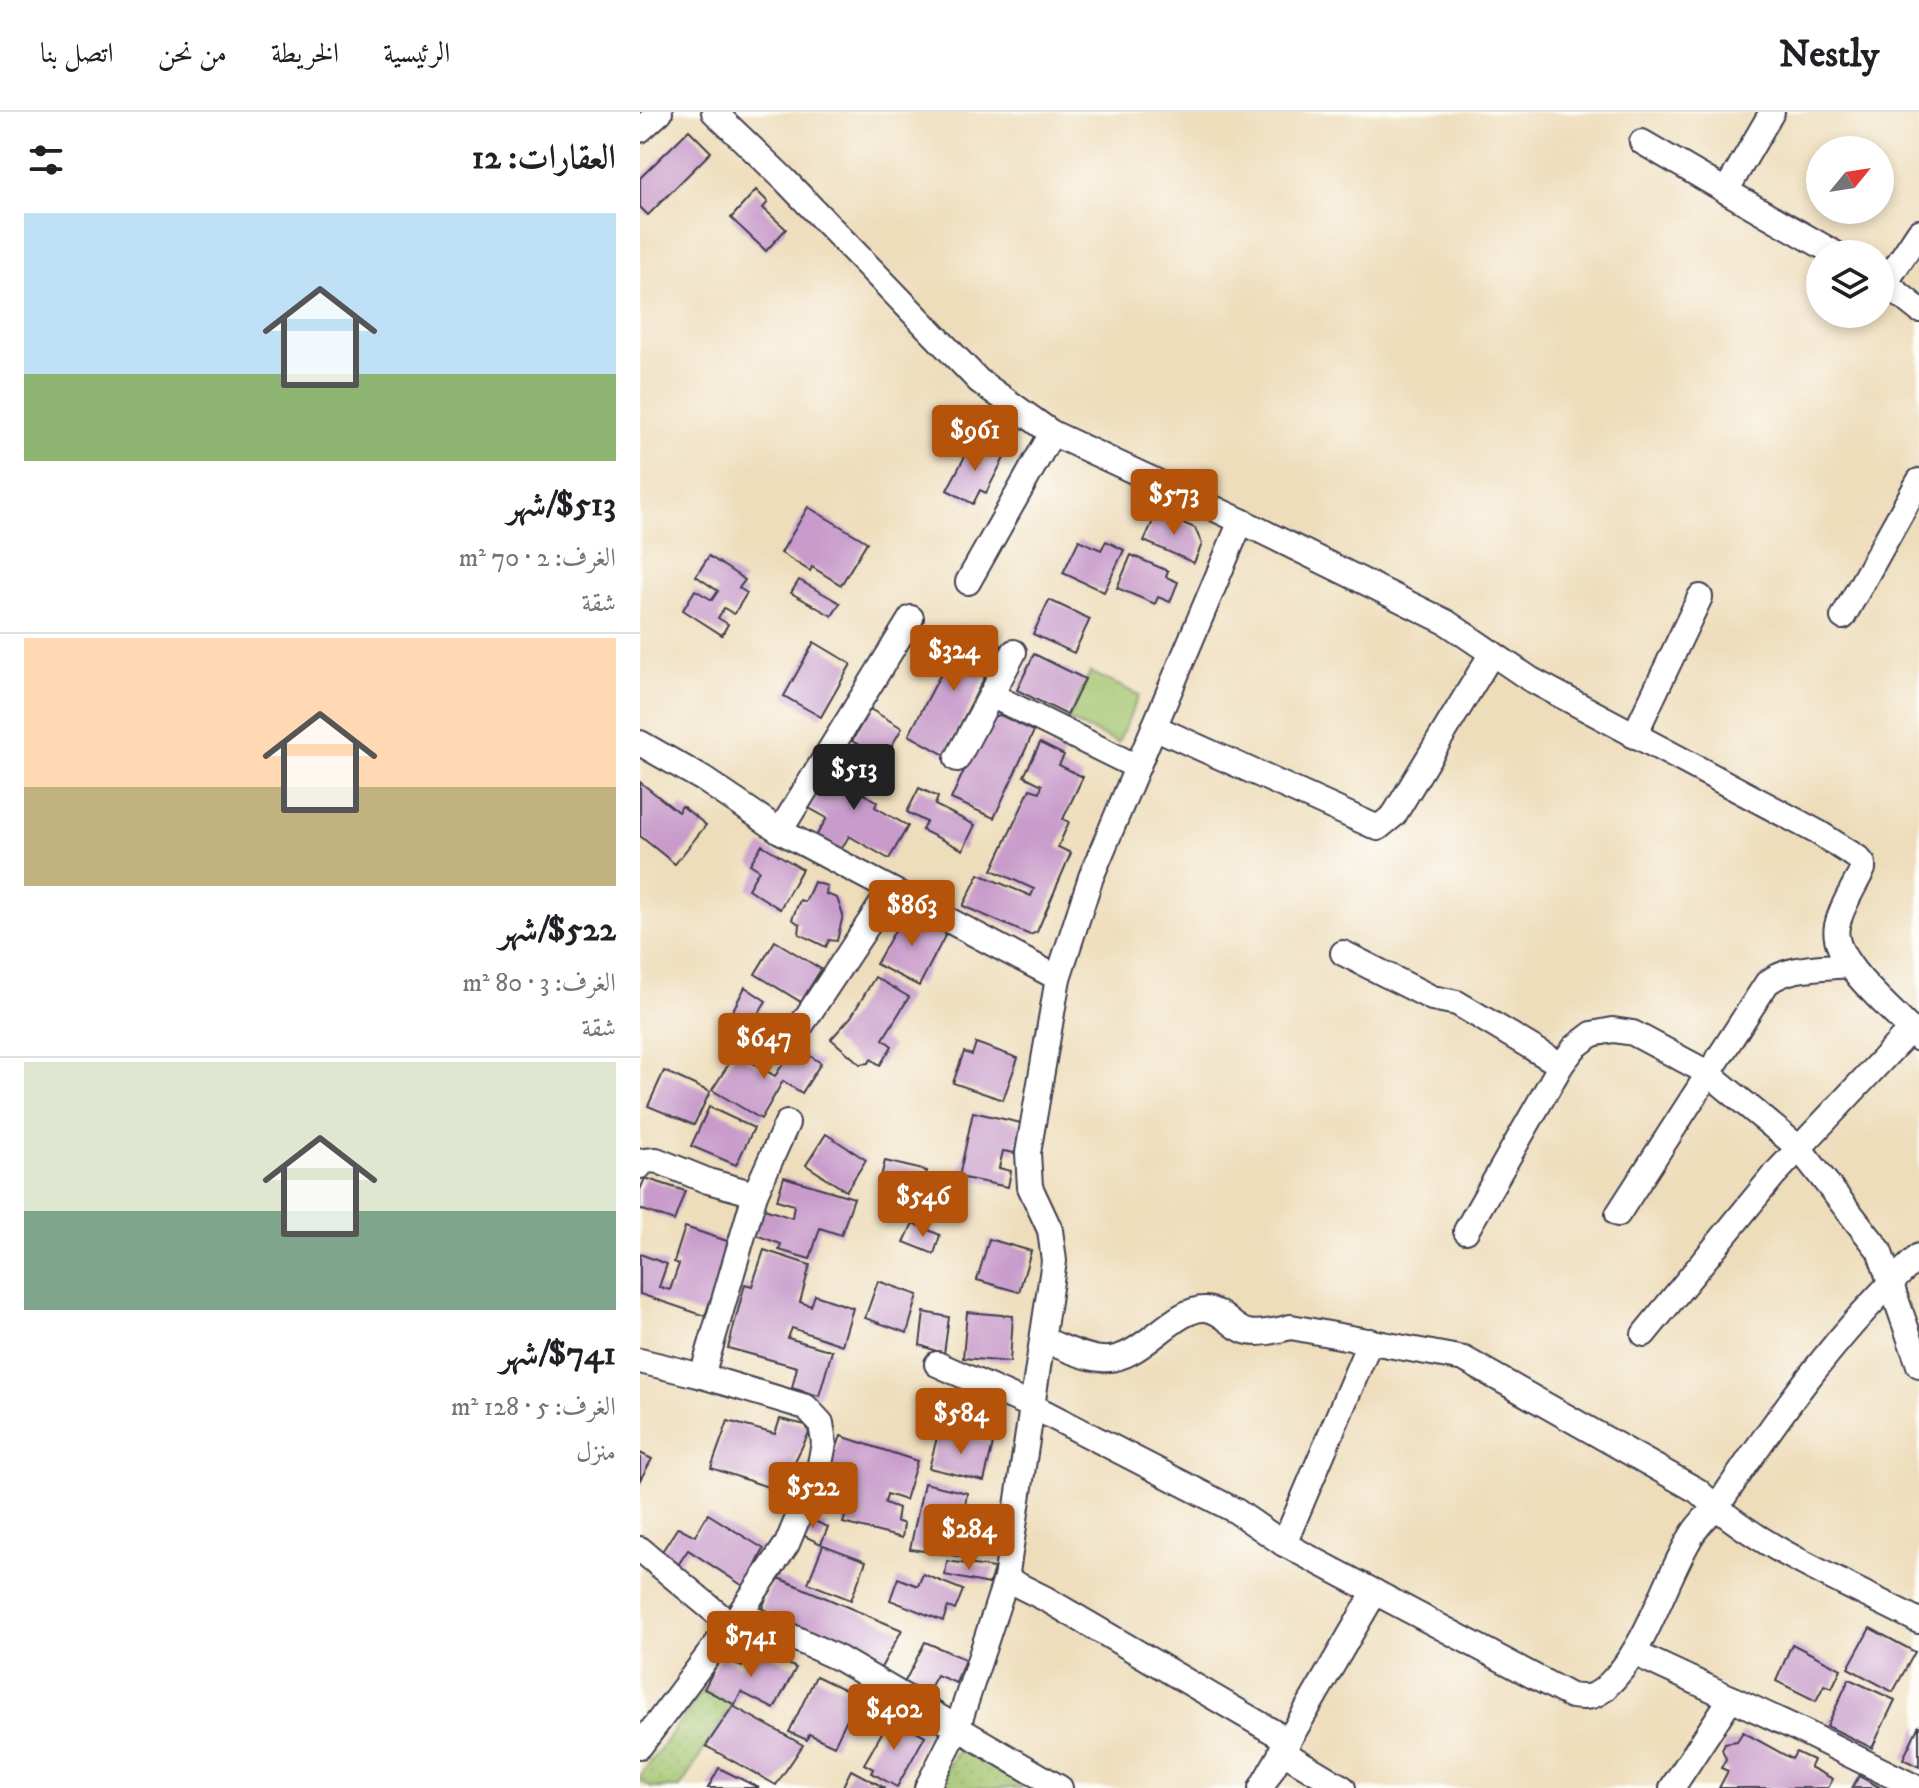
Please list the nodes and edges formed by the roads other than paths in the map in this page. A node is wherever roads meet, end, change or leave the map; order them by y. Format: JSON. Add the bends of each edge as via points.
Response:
{"nodes":[{"id":1,"x":660,"y":112,"type":"edge"},
{"id":2,"x":714,"y":112,"type":"edge"},
{"id":3,"x":1772,"y":112,"type":"edge"},
{"id":4,"x":640,"y":130,"type":"edge"},
{"id":5,"x":1642,"y":142,"type":"dead end"},
{"id":6,"x":1726,"y":191,"type":"junction"},
{"id":7,"x":1919,"y":232,"type":"edge"},
{"id":8,"x":1812,"y":240,"type":"edge"},
{"id":9,"x":1894,"y":266,"type":"edge"},
{"id":10,"x":1894,"y":290,"type":"edge"},
{"id":11,"x":1919,"y":310,"type":"edge"},
{"id":12,"x":1052,"y":433,"type":"junction"},
{"id":13,"x":1919,"y":481,"type":"edge"},
{"id":14,"x":1241,"y":521,"type":"junction"},
{"id":15,"x":968,"y":582,"type":"dead end"},
{"id":16,"x":1700,"y":597,"type":"dead end"},
{"id":17,"x":1843,"y":617,"type":"dead end"},
{"id":18,"x":911,"y":618,"type":"dead end"},
{"id":19,"x":1014,"y":652,"type":"dead end"},
{"id":20,"x":1492,"y":653,"type":"junction"},
{"id":21,"x":991,"y":695,"type":"junction"},
{"id":22,"x":1154,"y":727,"type":"junction"},
{"id":23,"x":1634,"y":736,"type":"junction"},
{"id":24,"x":640,"y":743,"type":"edge"},
{"id":25,"x":957,"y":759,"type":"dead end"},
{"id":26,"x":1137,"y":767,"type":"junction"},
{"id":27,"x":780,"y":831,"type":"junction"},
{"id":28,"x":891,"y":890,"type":"junction"},
{"id":29,"x":1343,"y":953,"type":"dead end"},
{"id":30,"x":1848,"y":965,"type":"junction"},
{"id":31,"x":1058,"y":978,"type":"junction"},
{"id":32,"x":802,"y":1024,"type":"dead end"},
{"id":33,"x":1915,"y":1034,"type":"edge"},
{"id":34,"x":1561,"y":1065,"type":"junction"},
{"id":35,"x":1708,"y":1073,"type":"junction"},
{"id":36,"x":787,"y":1123,"type":"dead end"},
{"id":37,"x":1799,"y":1148,"type":"junction"},
{"id":38,"x":640,"y":1166,"type":"edge"},
{"id":39,"x":755,"y":1194,"type":"junction"},
{"id":40,"x":1618,"y":1214,"type":"dead end"},
{"id":41,"x":1466,"y":1231,"type":"dead end"},
{"id":42,"x":1919,"y":1256,"type":"edge"},
{"id":43,"x":1892,"y":1281,"type":"junction"},
{"id":44,"x":1644,"y":1334,"type":"dead end"},
{"id":45,"x":1043,"y":1340,"type":"junction"},
{"id":46,"x":1370,"y":1341,"type":"junction"},
{"id":47,"x":640,"y":1361,"type":"edge"},
{"id":48,"x":937,"y":1364,"type":"dead end"},
{"id":49,"x":1919,"y":1365,"type":"edge"},
{"id":50,"x":702,"y":1376,"type":"junction"},
{"id":51,"x":1032,"y":1406,"type":"junction"},
{"id":52,"x":1716,"y":1508,"type":"junction"},
{"id":53,"x":1284,"y":1544,"type":"junction"},
{"id":54,"x":640,"y":1549,"type":"edge"},
{"id":55,"x":1006,"y":1579,"type":"junction"},
{"id":56,"x":1375,"y":1592,"type":"junction"},
{"id":57,"x":736,"y":1619,"type":"junction"},
{"id":58,"x":1919,"y":1621,"type":"edge"},
{"id":59,"x":1634,"y":1653,"type":"junction"},
{"id":60,"x":1731,"y":1698,"type":"junction"},
{"id":61,"x":957,"y":1729,"type":"junction"},
{"id":62,"x":640,"y":1746,"type":"edge"},
{"id":63,"x":1284,"y":1746,"type":"junction"},
{"id":64,"x":927,"y":1788,"type":"edge"},
{"id":65,"x":1060,"y":1788,"type":"edge"},
{"id":66,"x":1261,"y":1788,"type":"edge"},
{"id":67,"x":1343,"y":1788,"type":"edge"},
{"id":68,"x":1672,"y":1788,"type":"edge"},
{"id":69,"x":1917,"y":1788,"type":"edge"}],
"edges":[{"from":1,"to":4,"type":"street"},
{"from":2,"to":12,"type":"street","via":[[979,381]]},
{"from":3,"to":6,"type":"street"},
{"from":5,"to":6,"type":"street"},
{"from":6,"to":8,"type":"street"},
{"from":7,"to":9,"type":"street"},
{"from":10,"to":11,"type":"street"},
{"from":12,"to":14,"type":"street"},
{"from":12,"to":15,"type":"street"},
{"from":13,"to":17,"type":"street"},
{"from":14,"to":20,"type":"street","via":[[1446,622]]},
{"from":14,"to":22,"type":"street"},
{"from":16,"to":23,"type":"street"},
{"from":18,"to":27,"type":"street"},
{"from":19,"to":21,"type":"street"},
{"from":20,"to":22,"type":"street","via":[[1394,815],[1378,828]]},
{"from":20,"to":23,"type":"street"},
{"from":21,"to":25,"type":"street"},
{"from":21,"to":26,"type":"street"},
{"from":22,"to":26,"type":"street"},
{"from":23,"to":30,"type":"street","via":[[1858,858],[1863,869],[1836,928]]},
{"from":24,"to":27,"type":"street"},
{"from":26,"to":31,"type":"street","via":[[1091,877]]},
{"from":27,"to":28,"type":"street"},
{"from":28,"to":31,"type":"street"},
{"from":28,"to":32,"type":"street"},
{"from":29,"to":34,"type":"street","via":[[1432,998],[1457,1003]]},
{"from":30,"to":33,"type":"street"},
{"from":30,"to":35,"type":"street","via":[[1775,976]]},
{"from":31,"to":45,"type":"street","via":[[1028,1153],[1030,1187],[1050,1230],[1054,1261]]},
{"from":33,"to":37,"type":"street"},
{"from":34,"to":35,"type":"street","via":[[1592,1034],[1613,1030],[1633,1033]]},
{"from":34,"to":41,"type":"street"},
{"from":35,"to":37,"type":"street"},
{"from":35,"to":40,"type":"street"},
{"from":36,"to":39,"type":"street"},
{"from":37,"to":43,"type":"street","via":[[1879,1250]]},
{"from":37,"to":44,"type":"street"},
{"from":38,"to":39,"type":"street","via":[[656,1160]]},
{"from":39,"to":50,"type":"street"},
{"from":42,"to":43,"type":"street"},
{"from":43,"to":49,"type":"street"},
{"from":43,"to":52,"type":"street","via":[[1788,1402]]},
{"from":45,"to":46,"type":"street","via":[[1101,1359],[1123,1357],[1191,1311],[1205,1309],[1247,1332],[1291,1327]]},
{"from":45,"to":51,"type":"street"},
{"from":46,"to":52,"type":"street","via":[[1464,1359],[1698,1491]]},
{"from":46,"to":53,"type":"street"},
{"from":47,"to":50,"type":"street"},
{"from":48,"to":51,"type":"street"},
{"from":50,"to":57,"type":"street","via":[[806,1407],[821,1423],[824,1443],[787,1544]]},
{"from":51,"to":53,"type":"street","via":[[1236,1511]]},
{"from":51,"to":55,"type":"street"},
{"from":52,"to":58,"type":"street","via":[[1751,1534]]},
{"from":52,"to":59,"type":"street","via":[[1693,1532]]},
{"from":53,"to":56,"type":"street"},
{"from":54,"to":57,"type":"street"},
{"from":55,"to":61,"type":"street"},
{"from":55,"to":63,"type":"street"},
{"from":56,"to":59,"type":"street","via":[[1571,1696],[1595,1695]]},
{"from":56,"to":63,"type":"street"},
{"from":57,"to":61,"type":"street","via":[[840,1659]]},
{"from":57,"to":62,"type":"street"},
{"from":59,"to":60,"type":"street"},
{"from":60,"to":68,"type":"street"},
{"from":60,"to":69,"type":"street"},
{"from":61,"to":64,"type":"street"},
{"from":61,"to":65,"type":"street"},
{"from":63,"to":66,"type":"street"},
{"from":63,"to":67,"type":"street"}]}
